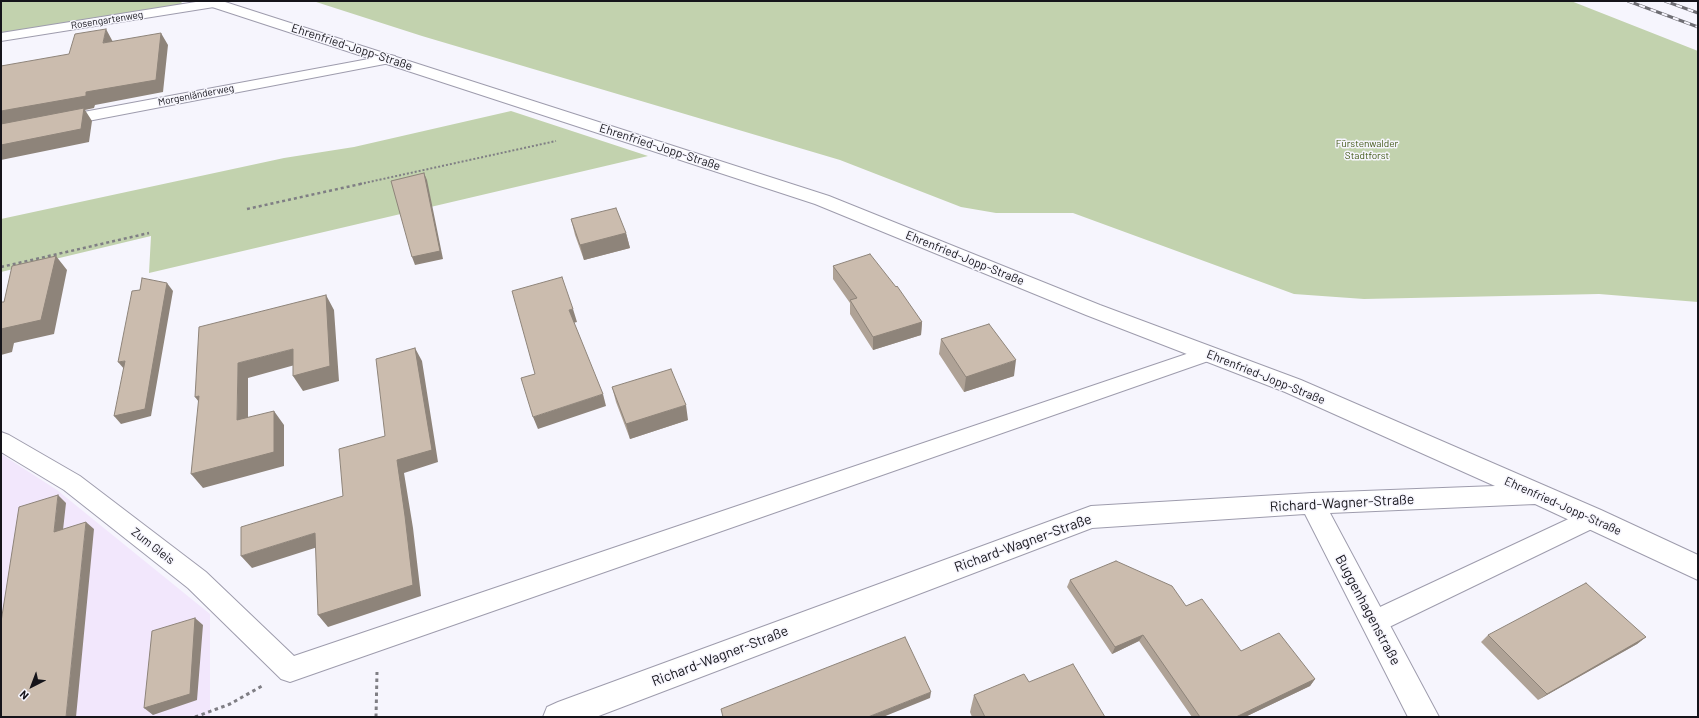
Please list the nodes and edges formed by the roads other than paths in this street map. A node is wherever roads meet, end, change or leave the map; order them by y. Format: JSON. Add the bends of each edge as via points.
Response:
{"nodes":[{"id":1,"x":212,"y":2,"type":"edge"},
{"id":2,"x":1,"y":38,"type":"edge"},
{"id":3,"x":390,"y":59,"type":"junction"},
{"id":4,"x":48,"y":123,"type":"edge"},
{"id":5,"x":1207,"y":354,"type":"junction"},
{"id":6,"x":1,"y":441,"type":"edge"},
{"id":7,"x":1538,"y":494,"type":"junction"},
{"id":8,"x":1312,"y":503,"type":"junction"},
{"id":9,"x":1592,"y":518,"type":"junction"},
{"id":10,"x":1698,"y":568,"type":"edge"},
{"id":11,"x":1374,"y":622,"type":"junction"},
{"id":12,"x":558,"y":717,"type":"edge"},
{"id":13,"x":1424,"y":717,"type":"edge"}],
"edges":[{"from":1,"to":2,"type":"lane","name":"Rosengartenweg"},
{"from":1,"to":3,"type":"street","name":"Ehrenfried-Jopp-Straße"},
{"from":3,"to":4,"type":"lane","name":"Morgenländerweg"},
{"from":3,"to":5,"type":"street","name":"Ehrenfried-Jopp-Straße","via":[[822,200]]},
{"from":5,"to":6,"type":"lane","name":"Zum Gleis","via":[[290,670],[197,580],[72,483]]},
{"from":5,"to":7,"type":"street","name":"Ehrenfried-Jopp-Straße","via":[[1293,386]]},
{"from":7,"to":8,"type":"street","name":"Richard-Wagner-Straße"},
{"from":7,"to":9,"type":"street","name":"Ehrenfried-Jopp-Straße"},
{"from":8,"to":11,"type":"street","name":"Buggenhagenstraße"},
{"from":8,"to":12,"type":"street","name":"Richard-Wagner-Straße","via":[[1092,517]]},
{"from":9,"to":10,"type":"street","name":"Ehrenfried-Jopp-Straße"},
{"from":9,"to":11,"type":"lane"},
{"from":11,"to":13,"type":"street","name":"Buggenhagenstraße"}]}
